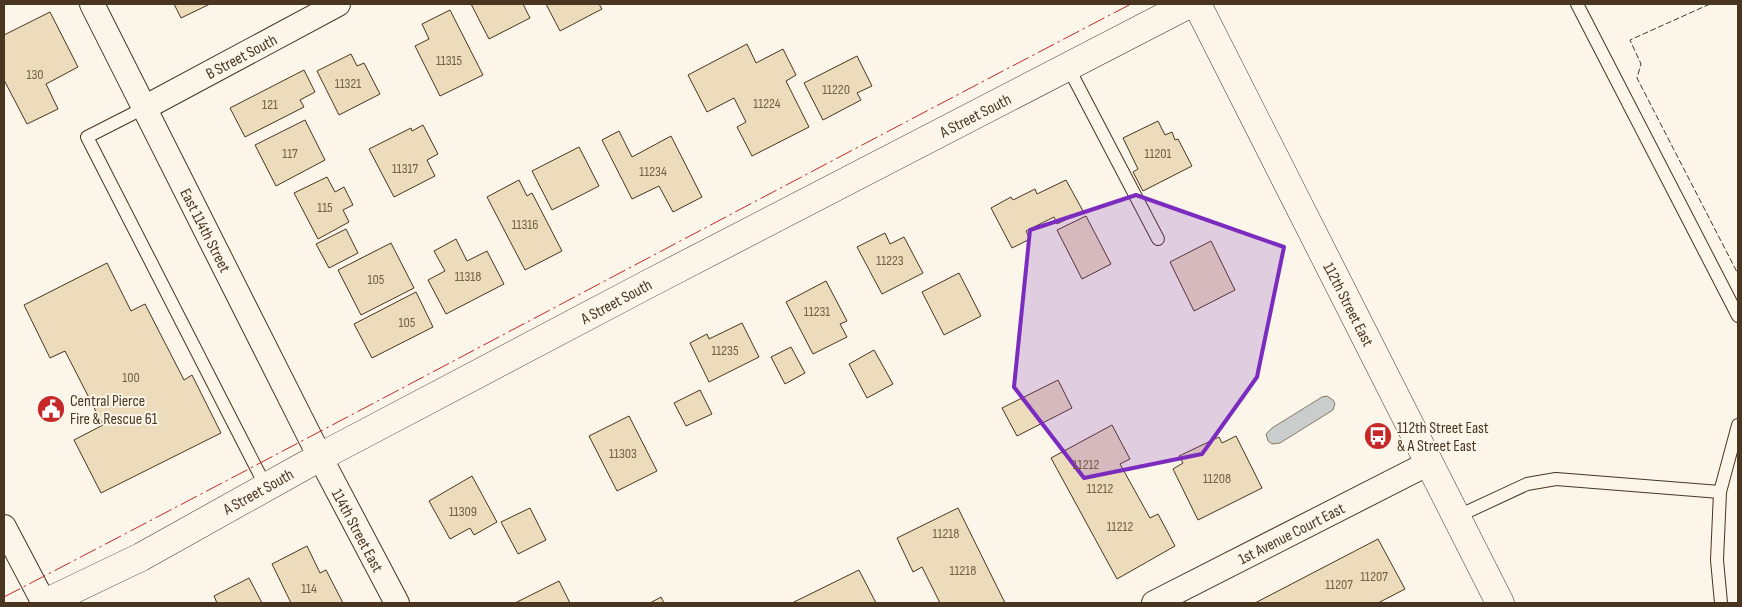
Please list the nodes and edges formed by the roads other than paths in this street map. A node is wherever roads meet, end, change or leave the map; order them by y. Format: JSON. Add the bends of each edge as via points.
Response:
{"nodes":[{"id":1,"x":92,"y":4,"type":"edge"},
{"id":2,"x":338,"y":4,"type":"edge"},
{"id":3,"x":1189,"y":4,"type":"edge"},
{"id":4,"x":1197,"y":4,"type":"edge"},
{"id":5,"x":1577,"y":4,"type":"edge"},
{"id":6,"x":1068,"y":67,"type":"junction"},
{"id":7,"x":144,"y":108,"type":"junction"},
{"id":8,"x":1158,"y":239,"type":"dead end"},
{"id":9,"x":1738,"y":316,"type":"edge"},
{"id":10,"x":1738,"y":425,"type":"edge"},
{"id":11,"x":320,"y":457,"type":"junction"},
{"id":12,"x":1429,"y":463,"type":"junction"},
{"id":13,"x":266,"y":487,"type":"junction"},
{"id":14,"x":1720,"y":492,"type":"junction"},
{"id":15,"x":1456,"y":518,"type":"junction"},
{"id":16,"x":4,"y":527,"type":"edge"},
{"id":17,"x":44,"y":603,"type":"edge"},
{"id":18,"x":397,"y":603,"type":"edge"},
{"id":19,"x":1154,"y":603,"type":"edge"},
{"id":20,"x":1500,"y":603,"type":"edge"},
{"id":21,"x":1721,"y":603,"type":"edge"}],
"edges":[{"from":1,"to":7,"type":"street","name":"East 114th Street"},
{"from":2,"to":7,"type":"street","name":"B Street South"},
{"from":3,"to":6,"type":"street","name":"A Street South"},
{"from":4,"to":12,"type":"street","name":"112th Street East"},
{"from":5,"to":9,"type":"lane"},
{"from":6,"to":8,"type":"lane"},
{"from":6,"to":11,"type":"street","name":"A Street South"},
{"from":7,"to":11,"type":"street","name":"East 114th Street"},
{"from":7,"to":13,"type":"lane","via":[[87,137]]},
{"from":10,"to":14,"type":"lane"},
{"from":11,"to":13,"type":"street","name":"A Street South"},
{"from":11,"to":18,"type":"street","name":"114th Street East"},
{"from":12,"to":15,"type":"street","name":"112th Street East"},
{"from":12,"to":19,"type":"street","name":"1st Avenue Court East"},
{"from":13,"to":17,"type":"street","name":"A Street South","via":[[141,557]]},
{"from":14,"to":15,"type":"lane","via":[[1556,479],[1527,484]]},
{"from":14,"to":21,"type":"lane","via":[[1717,560]]},
{"from":15,"to":20,"type":"street","name":"112th Street East"},
{"from":16,"to":17,"type":"street"}]}
